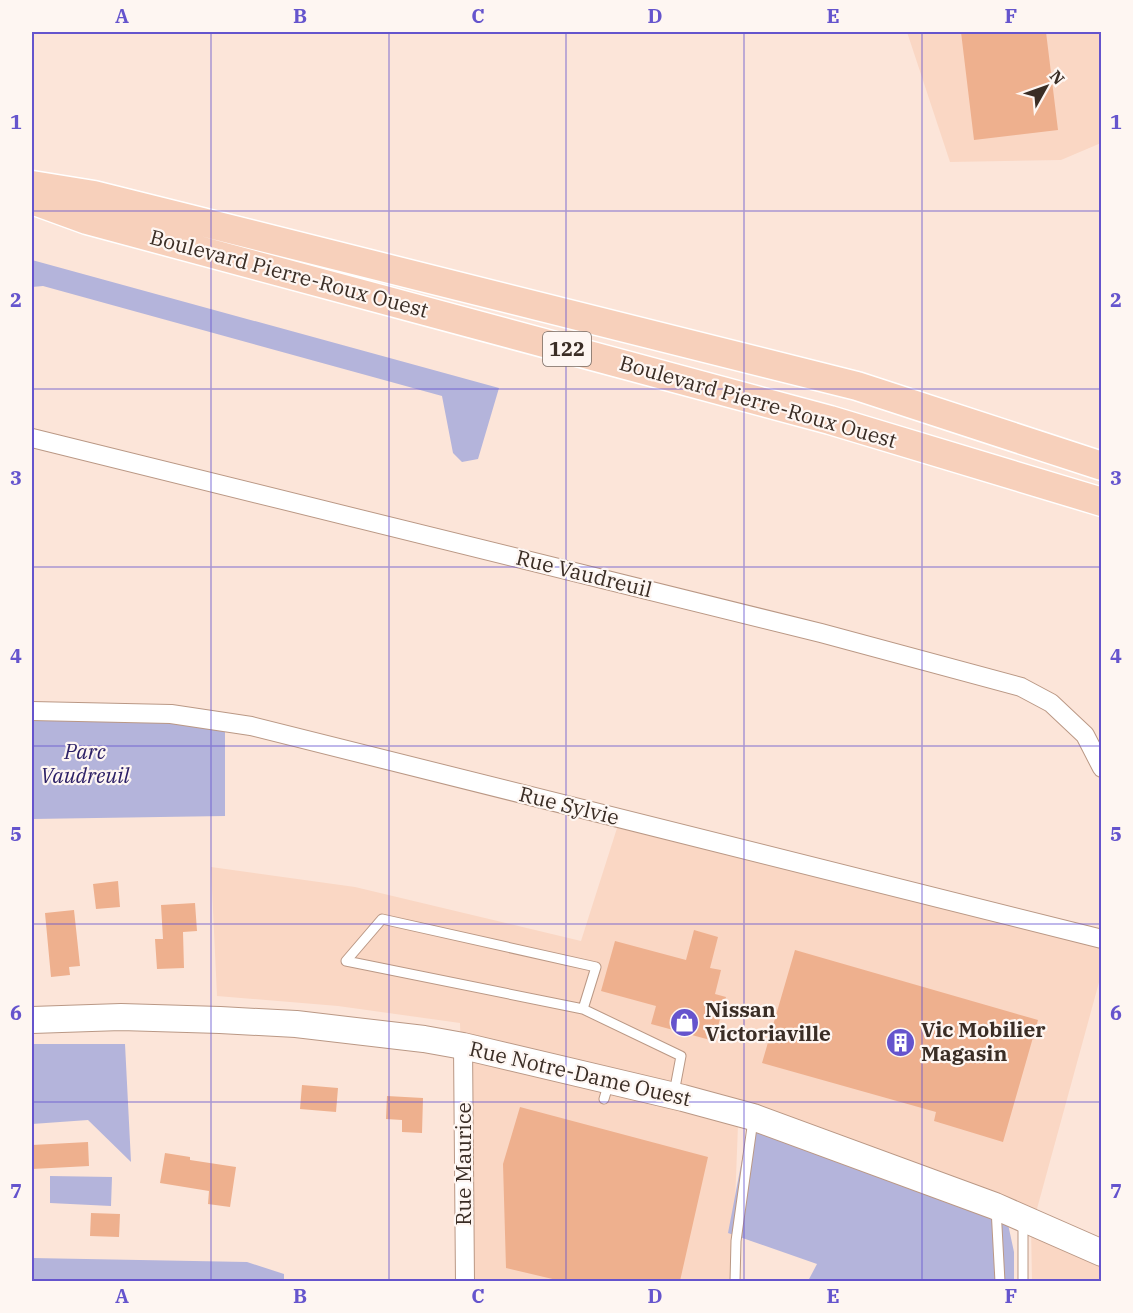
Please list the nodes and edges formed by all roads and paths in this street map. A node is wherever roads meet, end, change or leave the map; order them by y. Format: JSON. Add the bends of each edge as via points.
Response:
{"nodes":[{"id":1,"x":32,"y":185,"type":"edge"},
{"id":2,"x":32,"y":200,"type":"edge"},
{"id":3,"x":32,"y":438,"type":"edge"},
{"id":4,"x":1101,"y":466,"type":"edge"},
{"id":5,"x":1101,"y":502,"type":"edge"},
{"id":6,"x":32,"y":711,"type":"edge"},
{"id":7,"x":1101,"y":768,"type":"edge"},
{"id":8,"x":1101,"y":939,"type":"edge"},
{"id":9,"x":583,"y":1010,"type":"junction"},
{"id":10,"x":32,"y":1020,"type":"edge"},
{"id":11,"x":463,"y":1046,"type":"junction"},
{"id":12,"x":673,"y":1095,"type":"junction"},
{"id":13,"x":753,"y":1117,"type":"junction"},
{"id":14,"x":995,"y":1206,"type":"junction"},
{"id":15,"x":1023,"y":1218,"type":"junction"},
{"id":16,"x":1101,"y":1253,"type":"edge"},
{"id":17,"x":465,"y":1281,"type":"edge"},
{"id":18,"x":735,"y":1281,"type":"edge"},
{"id":19,"x":1000,"y":1281,"type":"edge"},
{"id":20,"x":1023,"y":1281,"type":"edge"}],
"edges":[{"from":1,"to":4,"type":"main road","name":"Boulevard Pierre-Roux Ouest","number":"122","via":[[94,195],[857,386]]},
{"from":2,"to":5,"type":"main road","name":"Boulevard Pierre-Roux Ouest","number":"122","via":[[98,223],[830,420]]},
{"from":3,"to":7,"type":"street","name":"Rue Vaudreuil","via":[[821,633],[1021,687],[1051,703],[1085,735]]},
{"from":6,"to":8,"type":"street","name":"Rue Sylvie","via":[[171,714],[251,726]]},
{"from":9,"to":9,"type":"lane","via":[[515,996],[346,961],[382,919],[596,967]]},
{"from":9,"to":12,"type":"lane","via":[[681,1056]]},
{"from":10,"to":11,"type":"street","name":"Rue Notre-Dame Ouest","via":[[121,1017],[296,1024]]},
{"from":11,"to":12,"type":"street","name":"Rue Notre-Dame Ouest","via":[[607,1090]]},
{"from":11,"to":17,"type":"street","name":"Rue Maurice"},
{"from":12,"to":13,"type":"street","name":"Rue Notre-Dame Ouest"},
{"from":13,"to":14,"type":"street","name":"Rue Notre-Dame Ouest"},
{"from":13,"to":18,"type":"lane","via":[[736,1241]]},
{"from":14,"to":15,"type":"street","name":"Rue Notre-Dame Ouest"},
{"from":14,"to":19,"type":"lane"},
{"from":15,"to":16,"type":"street","name":"Rue Notre-Dame Ouest"},
{"from":15,"to":20,"type":"lane"}]}
